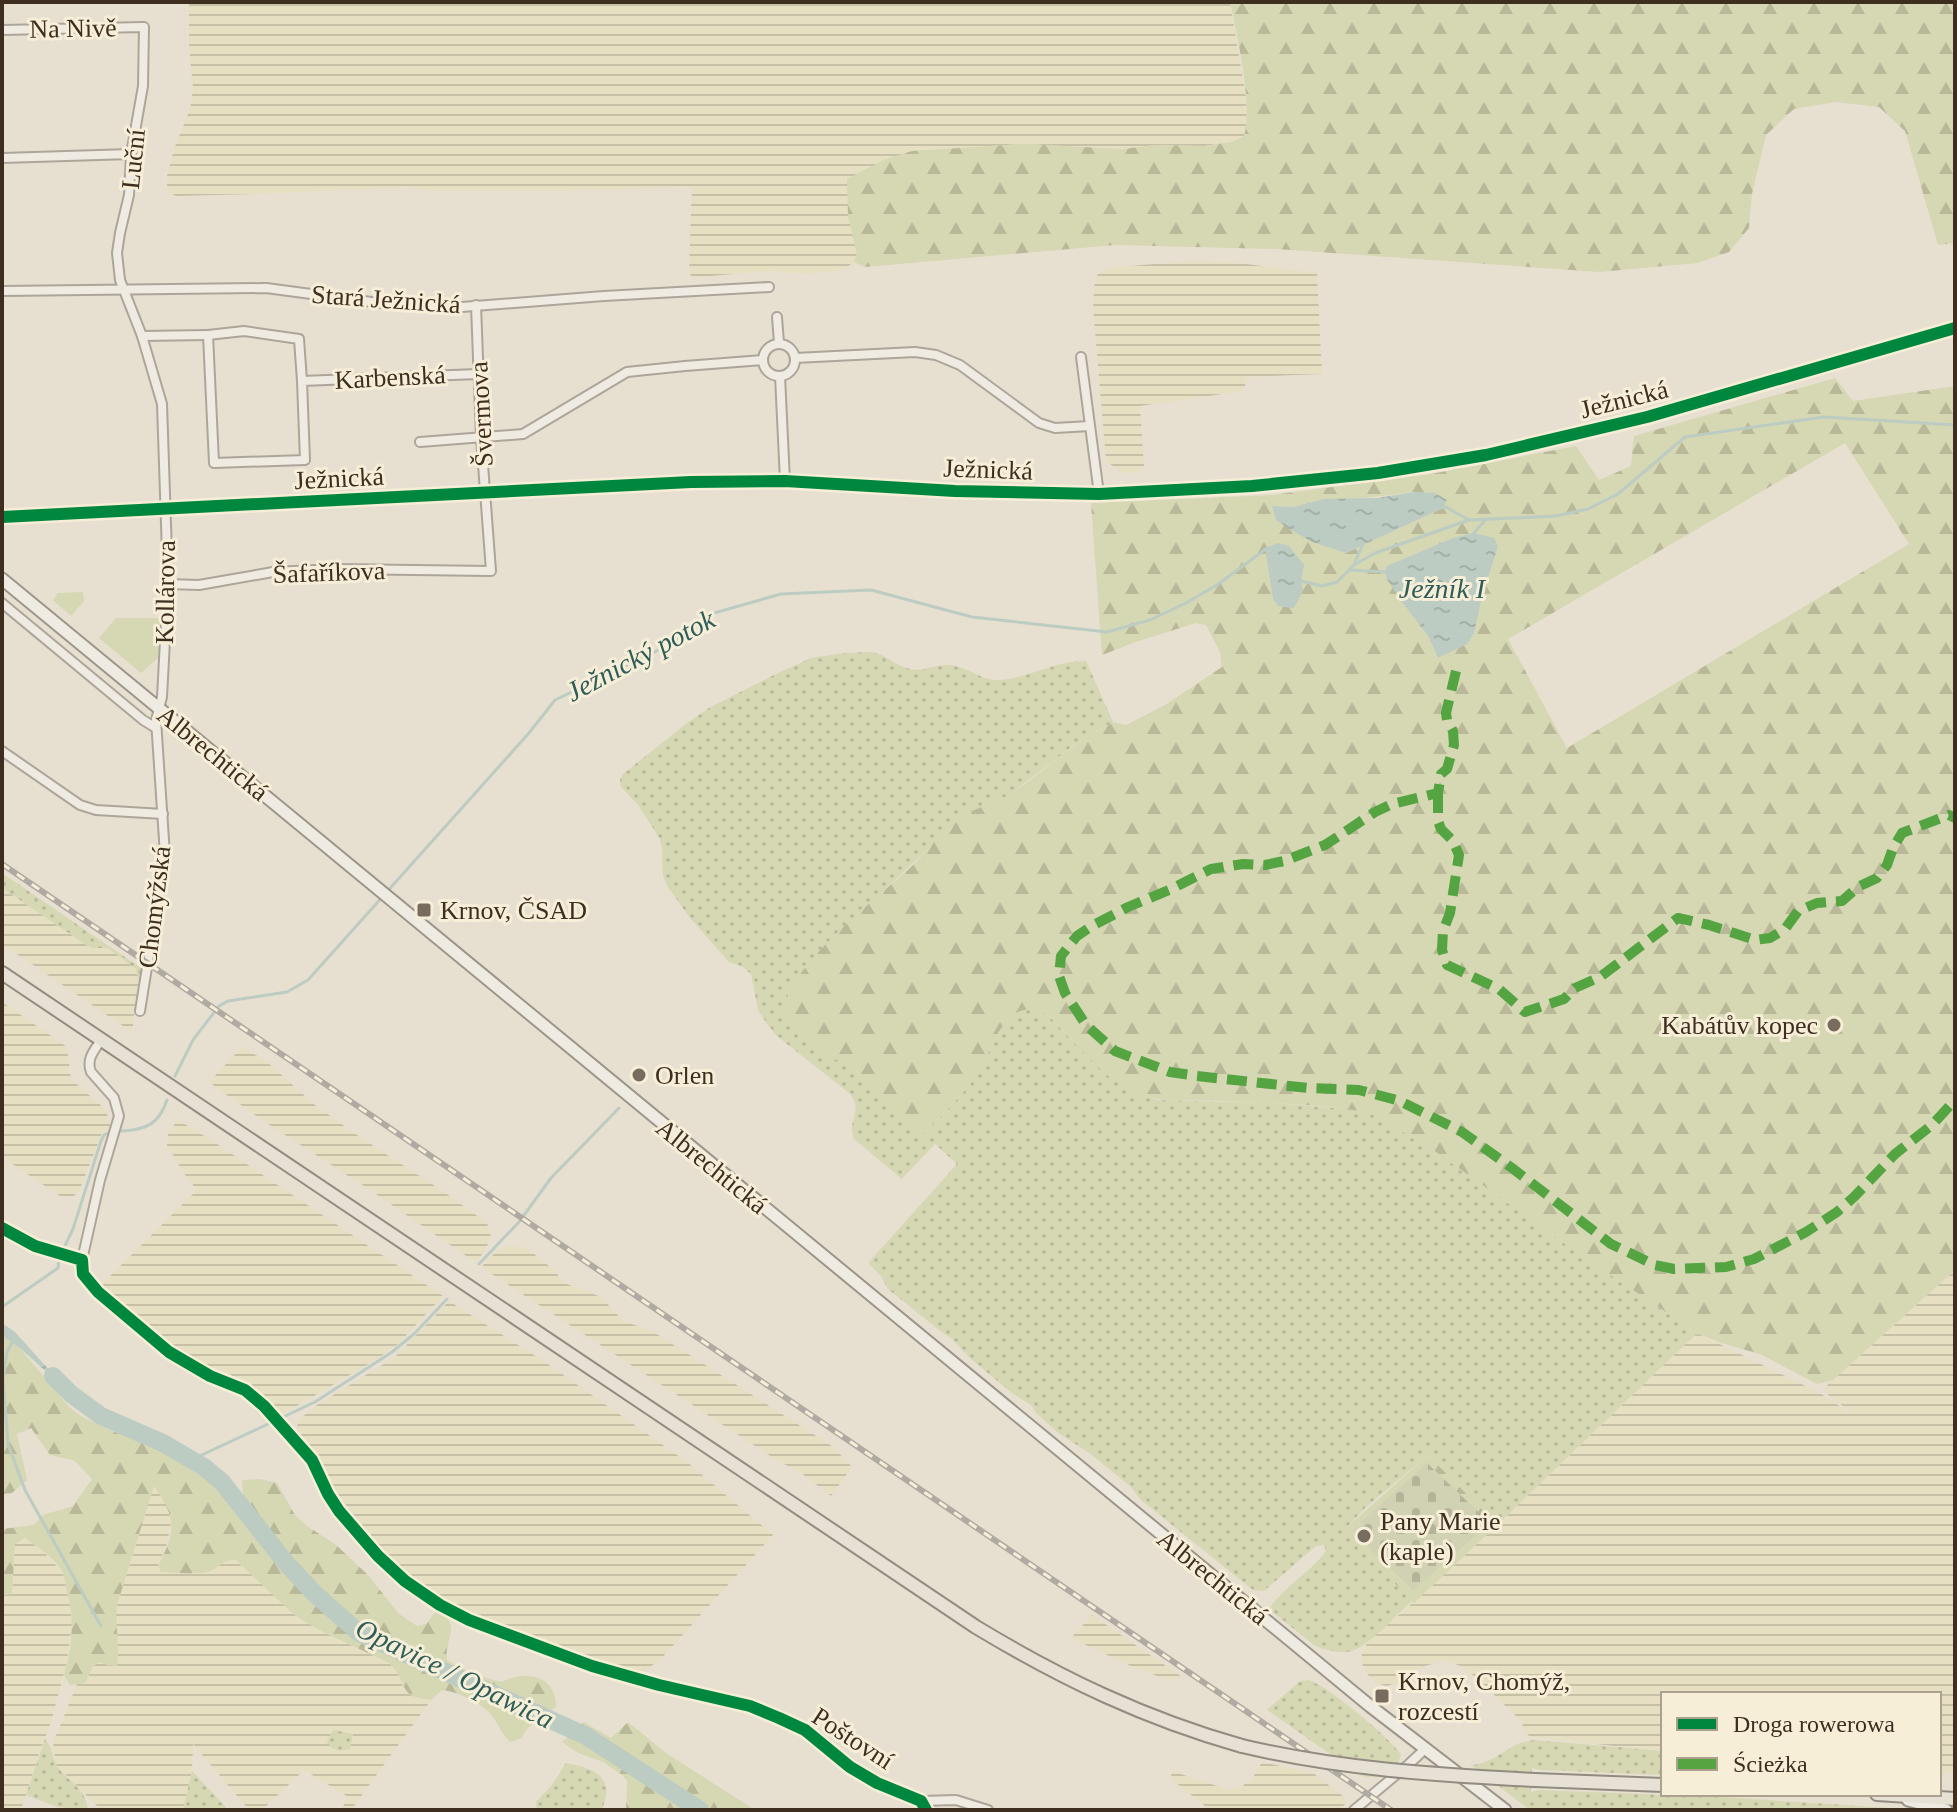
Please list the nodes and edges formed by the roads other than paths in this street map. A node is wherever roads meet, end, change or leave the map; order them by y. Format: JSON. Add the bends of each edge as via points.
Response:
{"nodes":[{"id":1,"x":144,"y":27,"type":"joint"},
{"id":2,"x":2,"y":30,"type":"edge"},
{"id":3,"x":131,"y":154,"type":"junction"},
{"id":4,"x":2,"y":158,"type":"edge"},
{"id":5,"x":769,"y":287,"type":"dead end"},
{"id":6,"x":124,"y":290,"type":"junction"},
{"id":7,"x":2,"y":291,"type":"edge"},
{"id":8,"x":476,"y":305,"type":"junction"},
{"id":9,"x":777,"y":317,"type":"dead end"},
{"id":10,"x":1955,"y":328,"type":"edge"},
{"id":11,"x":208,"y":335,"type":"junction"},
{"id":12,"x":142,"y":336,"type":"junction"},
{"id":13,"x":779,"y":343,"type":"junction"},
{"id":14,"x":1081,"y":357,"type":"dead end"},
{"id":15,"x":795,"y":358,"type":"junction"},
{"id":16,"x":763,"y":360,"type":"junction"},
{"id":17,"x":478,"y":374,"type":"junction"},
{"id":18,"x":780,"y":376,"type":"junction"},
{"id":19,"x":302,"y":381,"type":"junction"},
{"id":20,"x":1090,"y":426,"type":"junction"},
{"id":21,"x":481,"y":438,"type":"junction"},
{"id":22,"x":420,"y":442,"type":"dead end"},
{"id":23,"x":785,"y":481,"type":"junction"},
{"id":24,"x":486,"y":493,"type":"junction"},
{"id":25,"x":1099,"y":494,"type":"junction"},
{"id":26,"x":165,"y":509,"type":"junction"},
{"id":27,"x":2,"y":517,"type":"edge"},
{"id":28,"x":491,"y":571,"type":"joint"},
{"id":29,"x":2,"y":579,"type":"edge"},
{"id":30,"x":168,"y":584,"type":"junction"},
{"id":31,"x":2,"y":603,"type":"edge"},
{"id":32,"x":158,"y":708,"type":"junction"},
{"id":33,"x":156,"y":728,"type":"junction"},
{"id":34,"x":2,"y":751,"type":"edge"},
{"id":35,"x":163,"y":814,"type":"junction"},
{"id":36,"x":2,"y":973,"type":"edge"},
{"id":37,"x":140,"y":1011,"type":"dead end"},
{"id":38,"x":101,"y":1040,"type":"junction"},
{"id":39,"x":2,"y":1228,"type":"edge"},
{"id":40,"x":82,"y":1260,"type":"junction"},
{"id":41,"x":1425,"y":1749,"type":"junction"},
{"id":42,"x":1661,"y":1785,"type":"edge"},
{"id":43,"x":1885,"y":1796,"type":"edge"},
{"id":44,"x":1906,"y":1796,"type":"edge"},
{"id":45,"x":1955,"y":1799,"type":"edge"},
{"id":46,"x":924,"y":1806,"type":"edge"},
{"id":47,"x":988,"y":1810,"type":"edge"},
{"id":48,"x":1354,"y":1810,"type":"edge"},
{"id":49,"x":1505,"y":1810,"type":"edge"},
{"id":50,"x":1946,"y":1810,"type":"edge"}],
"edges":[{"from":1,"to":2,"type":"street","name":"Na Nivě"},
{"from":1,"to":3,"type":"street","name":"Luční","via":[[143,86]]},
{"from":3,"to":4,"type":"street"},
{"from":3,"to":6,"type":"street","name":"Luční","via":[[129,195],[117,246]]},
{"from":5,"to":8,"type":"street","name":"Stará Ježnická"},
{"from":6,"to":7,"type":"street","name":"Stará Ježnická"},
{"from":6,"to":8,"type":"street","name":"Stará Ježnická","via":[[266,288],[379,303]]},
{"from":6,"to":12,"type":"street","name":"Kollárova"},
{"from":8,"to":17,"type":"street","name":"Švermova"},
{"from":9,"to":13,"type":"street"},
{"from":10,"to":25,"type":"main road","name":"Ježnická","via":[[1647,417],[1486,455],[1268,485]]},
{"from":11,"to":12,"type":"street","name":"Karbenská"},
{"from":11,"to":19,"type":"street","name":"Karbenská","via":[[244,331],[299,339]]},
{"from":11,"to":19,"type":"street","name":"Karbenská","via":[[214,463],[305,460]]},
{"from":12,"to":26,"type":"street","name":"Kollárova","via":[[162,404]]},
{"from":13,"to":15,"type":"street"},
{"from":13,"to":16,"type":"street","via":[[765,352]]},
{"from":14,"to":20,"type":"street"},
{"from":15,"to":18,"type":"street","via":[[794,367]]},
{"from":15,"to":20,"type":"street","via":[[936,355],[971,371],[1039,423],[1055,428]]},
{"from":16,"to":18,"type":"street","via":[[771,374]]},
{"from":16,"to":21,"type":"street","via":[[627,372],[523,434]]},
{"from":17,"to":19,"type":"street","name":"Karbenská"},
{"from":17,"to":21,"type":"street","name":"Švermova"},
{"from":18,"to":23,"type":"street"},
{"from":20,"to":25,"type":"street"},
{"from":21,"to":22,"type":"street"},
{"from":21,"to":24,"type":"street","name":"Švermova"},
{"from":23,"to":24,"type":"main road","name":"Ježnická"},
{"from":23,"to":25,"type":"main road","name":"Ježnická"},
{"from":24,"to":26,"type":"main road","name":"Ježnická"},
{"from":24,"to":28,"type":"street","name":"Švermova"},
{"from":26,"to":27,"type":"main road","name":"Ježnická"},
{"from":26,"to":30,"type":"street","name":"Kollárova"},
{"from":28,"to":30,"type":"street","name":"Šafaříkova","via":[[320,570]]},
{"from":29,"to":32,"type":"main road","name":"Albrechtická"},
{"from":30,"to":32,"type":"street","name":"Kollárova"},
{"from":31,"to":33,"type":"street"},
{"from":32,"to":33,"type":"street","name":"Chomýžská"},
{"from":32,"to":41,"type":"main road","name":"Albrechtická"},
{"from":33,"to":35,"type":"street","name":"Chomýžská"},
{"from":34,"to":35,"type":"street","via":[[80,805]]},
{"from":35,"to":37,"type":"street","name":"Chomýžská","via":[[165,855]]},
{"from":36,"to":38,"type":"main road"},
{"from":38,"to":40,"type":"street","via":[[89,1067],[114,1098],[118,1120]]},
{"from":38,"to":42,"type":"main road","bridge":true,"via":[[965,1620],[1090,1691],[1242,1746],[1302,1759],[1410,1773]]},
{"from":39,"to":40,"type":"street","via":[[35,1246]]},
{"from":40,"to":46,"type":"street","name":"Poštovní","via":[[86,1279],[169,1352],[245,1390],[273,1416],[312,1460],[339,1511],[391,1569],[440,1605],[592,1666],[719,1697],[779,1718],[805,1730],[850,1767]]},
{"from":41,"to":48,"type":"street"},
{"from":41,"to":49,"type":"main road","name":"Albrechtická"},
{"from":43,"to":50,"type":"main road"},
{"from":44,"to":45,"type":"main road"},
{"from":46,"to":47,"type":"street","via":[[956,1800]]}]}
